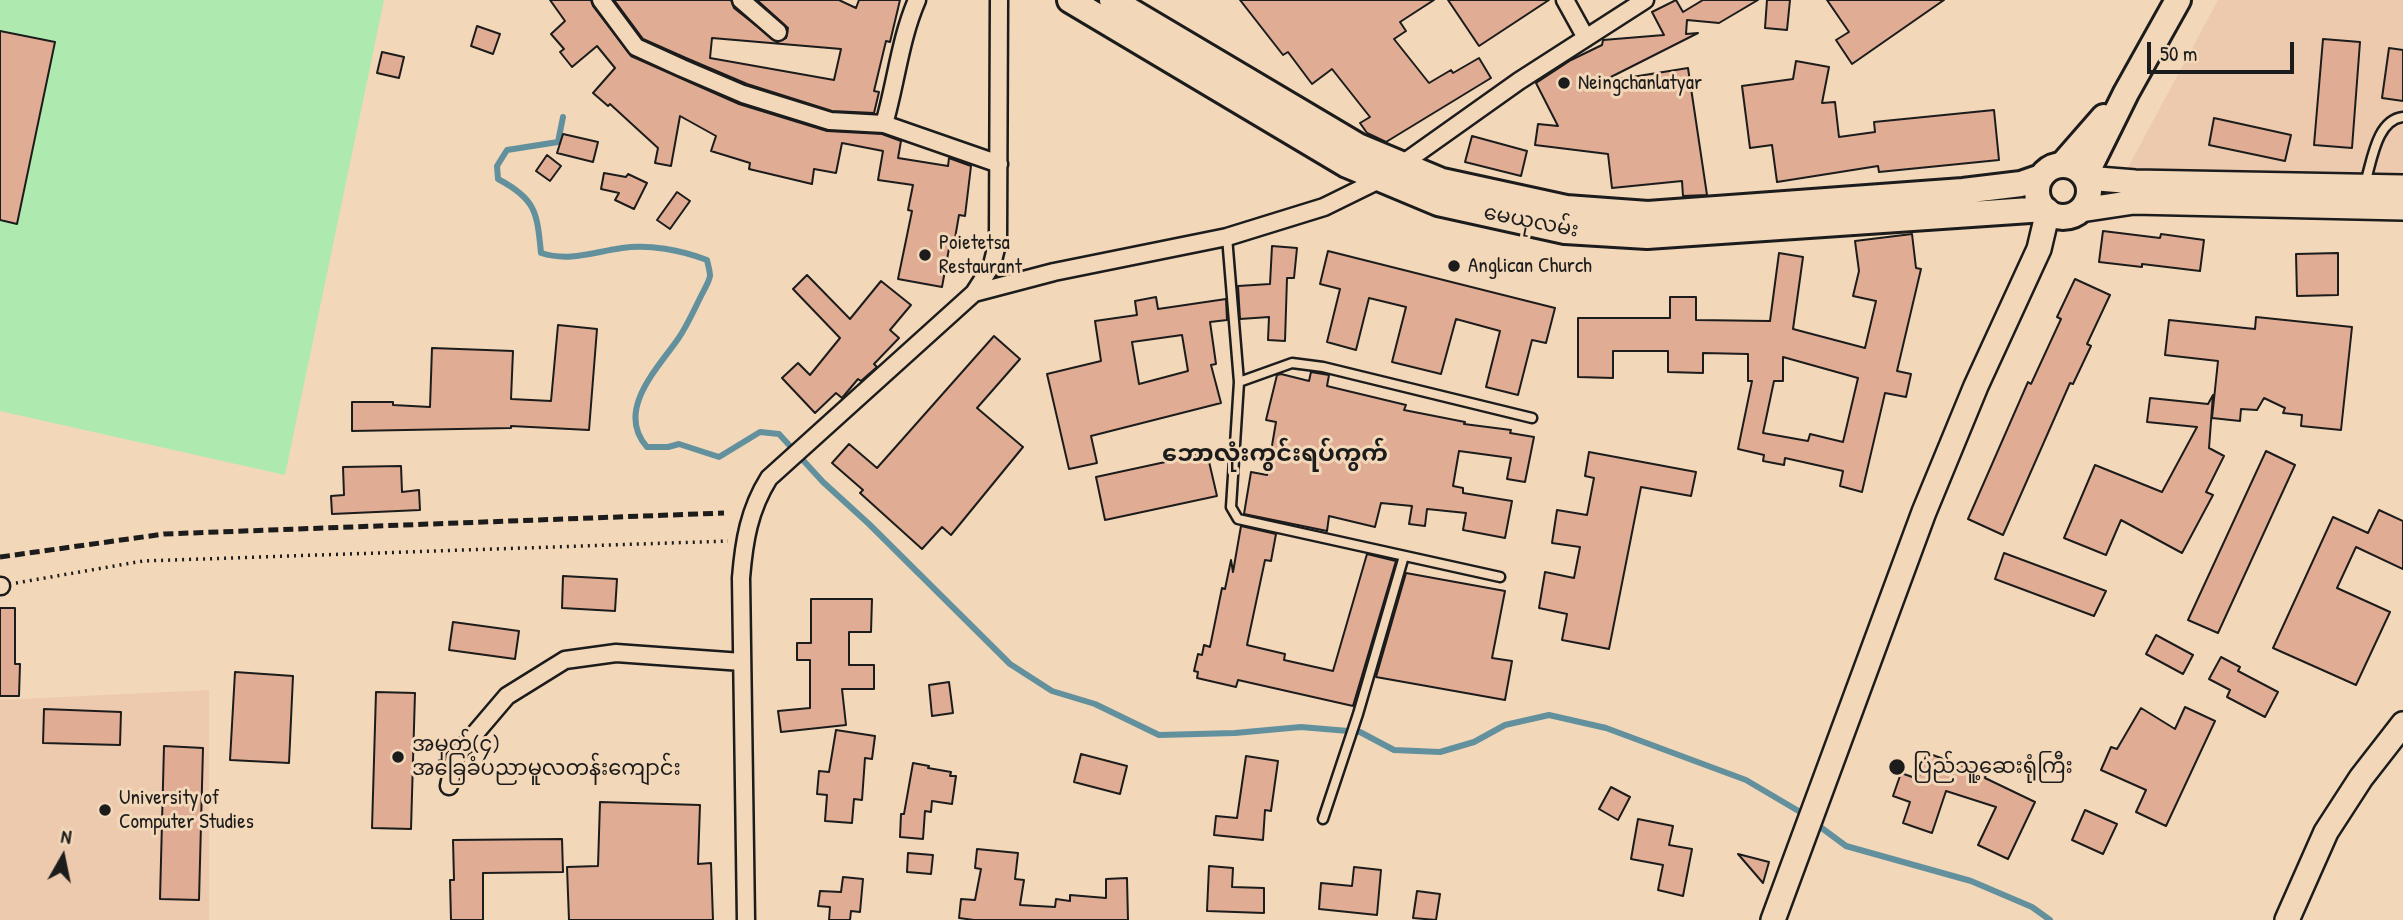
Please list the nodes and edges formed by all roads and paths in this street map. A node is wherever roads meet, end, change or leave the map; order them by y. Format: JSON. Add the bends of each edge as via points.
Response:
{"nodes":[{"id":1,"x":601,"y":0,"type":"edge"},
{"id":2,"x":741,"y":0,"type":"edge"},
{"id":3,"x":917,"y":0,"type":"edge"},
{"id":4,"x":999,"y":0,"type":"edge"},
{"id":5,"x":1070,"y":0,"type":"edge"},
{"id":6,"x":1564,"y":0,"type":"edge"},
{"id":7,"x":1645,"y":0,"type":"edge"},
{"id":8,"x":2178,"y":0,"type":"edge"},
{"id":9,"x":1111,"y":5,"type":"edge"},
{"id":10,"x":778,"y":32,"type":"dead end"},
{"id":11,"x":1586,"y":38,"type":"junction"},
{"id":12,"x":2126,"y":93,"type":"junction"},
{"id":13,"x":2403,"y":117,"type":"edge"},
{"id":14,"x":884,"y":124,"type":"junction"},
{"id":15,"x":999,"y":164,"type":"junction"},
{"id":16,"x":1390,"y":171,"type":"junction"},
{"id":17,"x":2052,"y":171,"type":"junction"},
{"id":18,"x":2085,"y":177,"type":"junction"},
{"id":19,"x":2364,"y":186,"type":"junction"},
{"id":20,"x":2403,"y":187,"type":"edge"},
{"id":21,"x":2403,"y":208,"type":"edge"},
{"id":22,"x":2046,"y":210,"type":"junction"},
{"id":23,"x":2077,"y":212,"type":"junction"},
{"id":24,"x":1227,"y":237,"type":"junction"},
{"id":25,"x":2039,"y":249,"type":"junction"},
{"id":26,"x":974,"y":293,"type":"junction"},
{"id":27,"x":1239,"y":382,"type":"junction"},
{"id":28,"x":1532,"y":418,"type":"dead end"},
{"id":29,"x":744,"y":540,"type":"junction"},
{"id":30,"x":1404,"y":556,"type":"junction"},
{"id":31,"x":1500,"y":577,"type":"dead end"},
{"id":32,"x":0,"y":586,"type":"edge"},
{"id":33,"x":742,"y":662,"type":"junction"},
{"id":34,"x":2403,"y":724,"type":"edge"},
{"id":35,"x":449,"y":786,"type":"dead end"},
{"id":36,"x":1323,"y":819,"type":"dead end"},
{"id":37,"x":746,"y":920,"type":"edge"},
{"id":38,"x":1773,"y":920,"type":"edge"},
{"id":39,"x":2287,"y":920,"type":"edge"}],
"edges":[{"from":1,"to":14,"type":"street","via":[[636,47],[682,68],[743,94],[830,121]]},
{"from":2,"to":10,"type":"street"},
{"from":3,"to":14,"type":"street"},
{"from":4,"to":15,"type":"street"},
{"from":5,"to":9,"type":"main road","name":"မေယုလမ်း"},
{"from":6,"to":11,"type":"street"},
{"from":7,"to":11,"type":"street"},
{"from":8,"to":12,"type":"main road"},
{"from":9,"to":16,"type":"main road","name":"မေယုလမ်း","via":[[1358,146]]},
{"from":11,"to":16,"type":"street"},
{"from":12,"to":17,"type":"main road"},
{"from":12,"to":18,"type":"main road"},
{"from":13,"to":19,"type":"lane","via":[[2381,130]]},
{"from":14,"to":15,"type":"street"},
{"from":15,"to":26,"type":"street","via":[[998,240],[992,265]]},
{"from":16,"to":17,"type":"main road","name":"မေယုလမ်း","via":[[1566,208],[1647,214],[1964,191],[2021,184]]},
{"from":16,"to":22,"type":"main road","name":"မေယုလမ်း","via":[[1438,203],[1565,232],[1647,236]]},
{"from":16,"to":24,"type":"street","via":[[1324,207]]},
{"from":17,"to":18,"type":"main road","via":[[2078,169]]},
{"from":17,"to":22,"type":"main road","via":[[2037,190]]},
{"from":18,"to":19,"type":"street"},
{"from":18,"to":23,"type":"main road","via":[[2089,195]]},
{"from":19,"to":20,"type":"street"},
{"from":21,"to":23,"type":"street","via":[[2134,202]]},
{"from":22,"to":23,"type":"main road","via":[[2060,216]]},
{"from":22,"to":25,"type":"street"},
{"from":23,"to":25,"type":"street"},
{"from":24,"to":26,"type":"street"},
{"from":24,"to":27,"type":"lane"},
{"from":25,"to":38,"type":"street","via":[[1924,512]]},
{"from":26,"to":29,"type":"street","via":[[769,478],[752,508]]},
{"from":27,"to":28,"type":"lane","via":[[1292,363]]},
{"from":27,"to":30,"type":"lane","via":[[1231,507],[1238,519]]},
{"from":29,"to":32,"type":"path","via":[[143,561]]},
{"from":29,"to":33,"type":"street"},
{"from":30,"to":31,"type":"lane"},
{"from":30,"to":36,"type":"lane"},
{"from":33,"to":35,"type":"street","via":[[616,653],[565,660],[507,696],[455,757]]},
{"from":33,"to":37,"type":"street"},
{"from":34,"to":39,"type":"street","via":[[2326,832]]}]}
